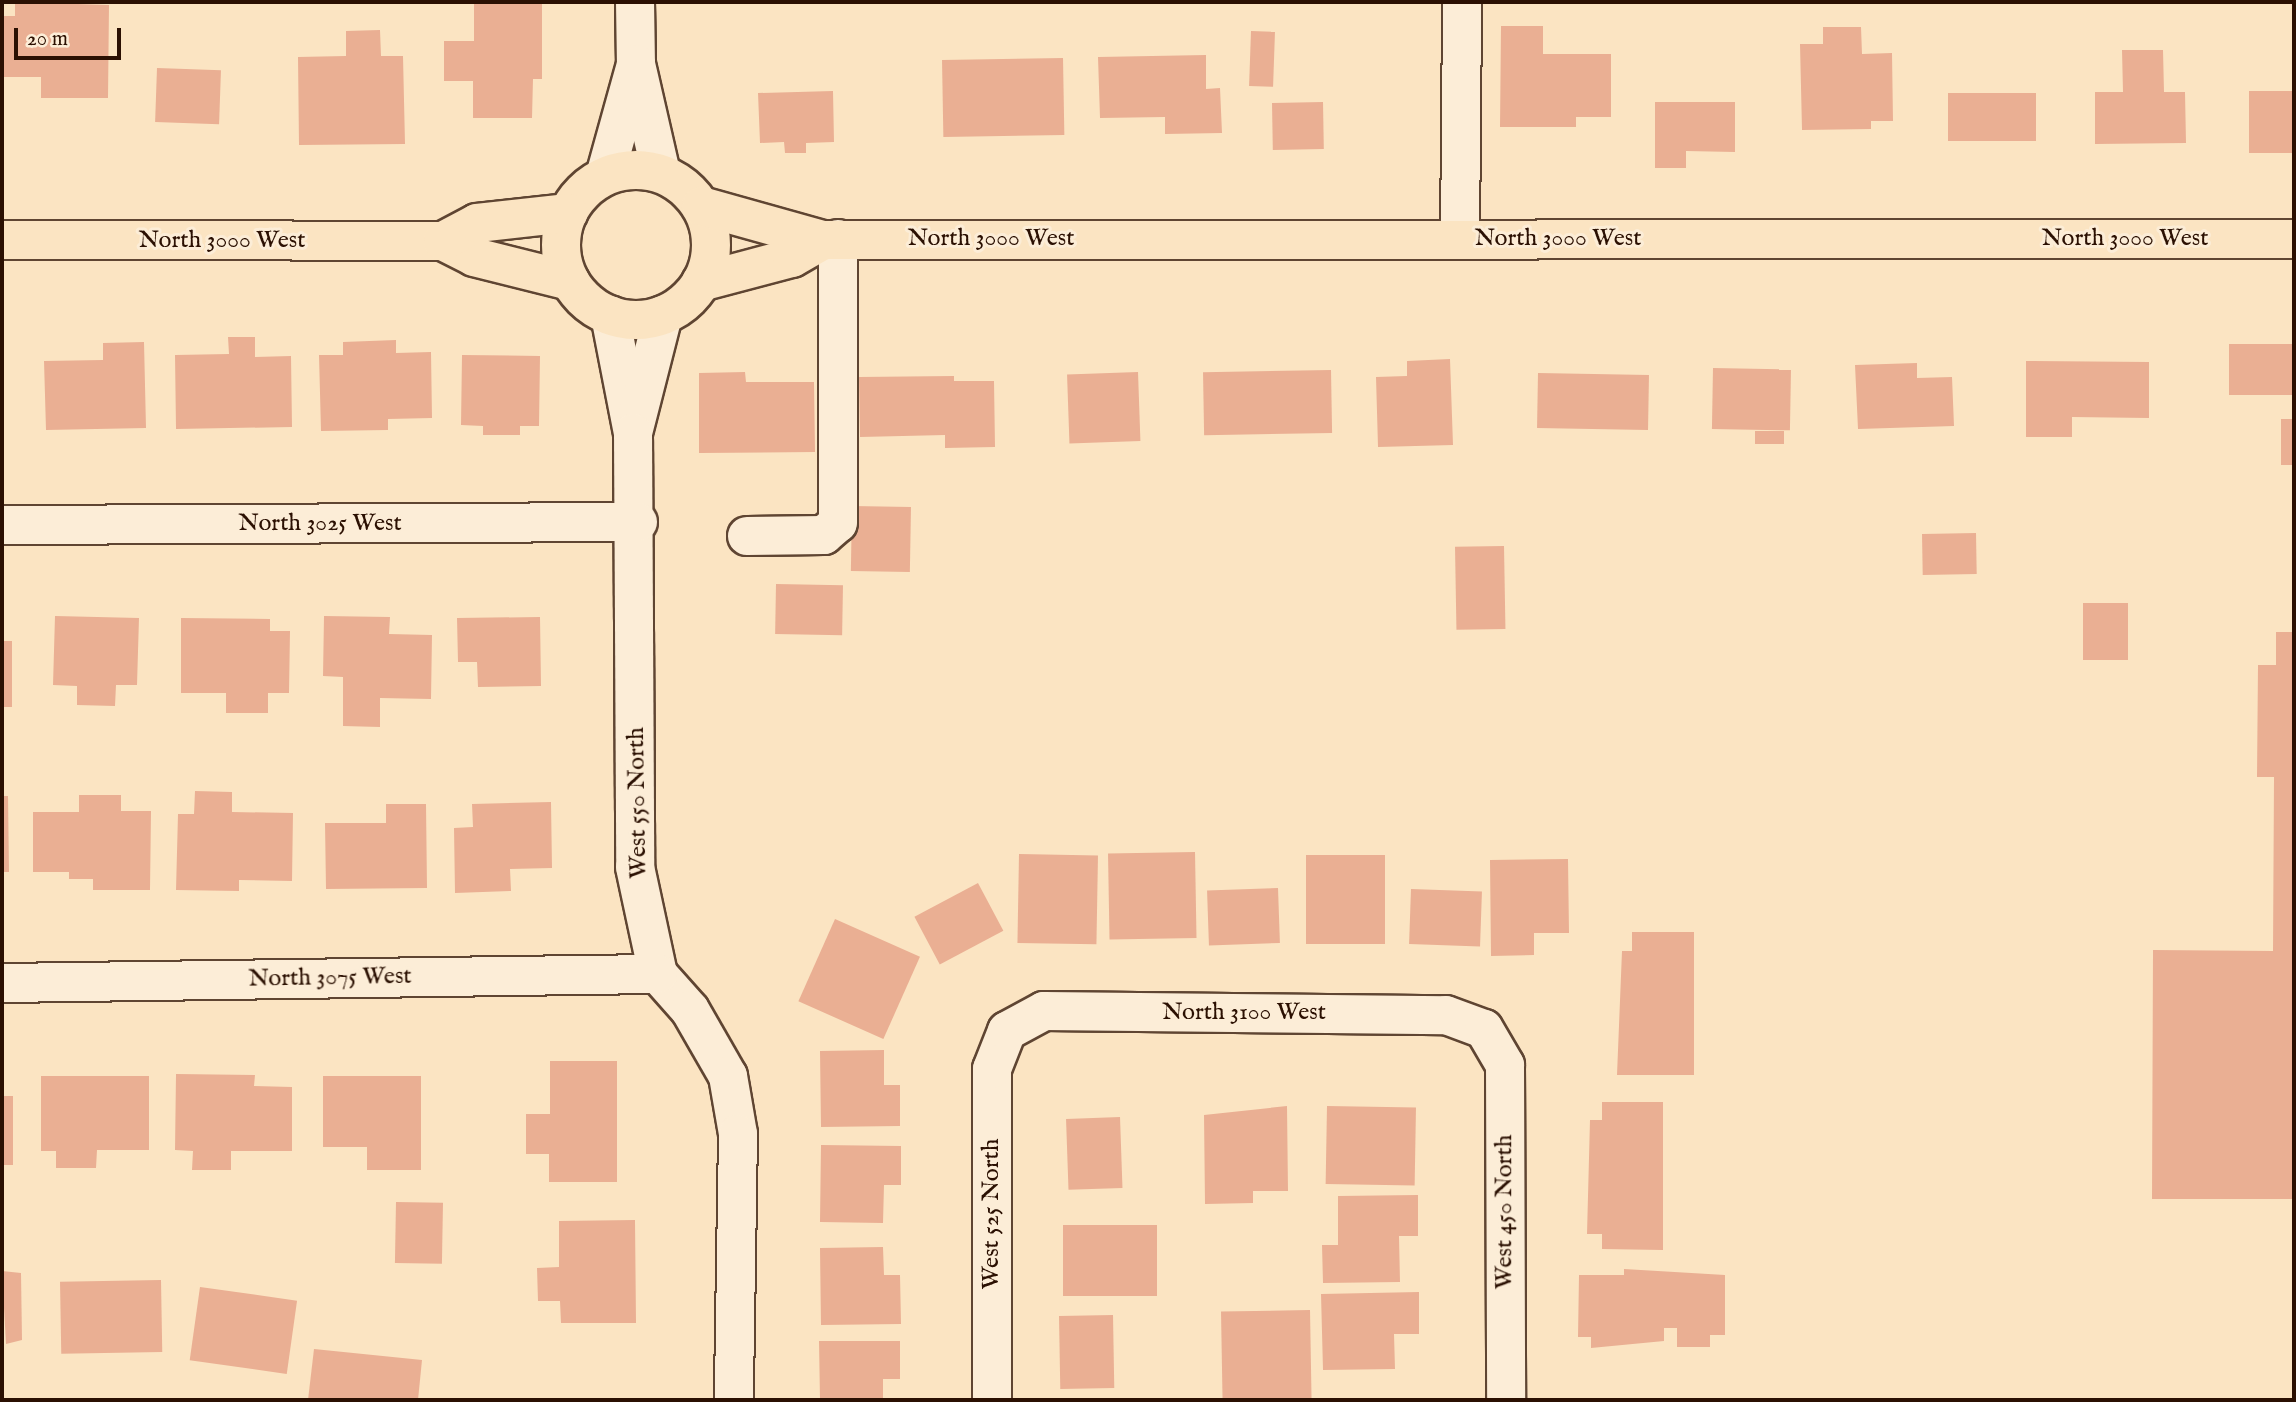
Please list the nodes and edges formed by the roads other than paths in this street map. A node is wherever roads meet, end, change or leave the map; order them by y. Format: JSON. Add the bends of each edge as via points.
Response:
{"nodes":[{"id":1,"x":635,"y":2,"type":"edge"},
{"id":2,"x":1462,"y":2,"type":"edge"},
{"id":3,"x":636,"y":64,"type":"junction"},
{"id":4,"x":661,"y":173,"type":"junction"},
{"id":5,"x":605,"y":176,"type":"junction"},
{"id":6,"x":701,"y":206,"type":"junction"},
{"id":7,"x":568,"y":213,"type":"junction"},
{"id":8,"x":830,"y":239,"type":"junction"},
{"id":9,"x":1460,"y":239,"type":"junction"},
{"id":10,"x":2294,"y":239,"type":"edge"},
{"id":11,"x":2,"y":240,"type":"edge"},
{"id":12,"x":443,"y":241,"type":"junction"},
{"id":13,"x":570,"y":281,"type":"junction"},
{"id":14,"x":701,"y":282,"type":"junction"},
{"id":15,"x":610,"y":315,"type":"junction"},
{"id":16,"x":663,"y":315,"type":"junction"},
{"id":17,"x":633,"y":433,"type":"junction"},
{"id":18,"x":638,"y":522,"type":"junction"},
{"id":19,"x":2,"y":525,"type":"edge"},
{"id":20,"x":747,"y":536,"type":"dead end"},
{"id":21,"x":658,"y":974,"type":"junction"},
{"id":22,"x":2,"y":983,"type":"edge"},
{"id":23,"x":1484,"y":1029,"type":"joint"},
{"id":24,"x":1007,"y":1031,"type":"joint"},
{"id":25,"x":734,"y":1400,"type":"edge"},
{"id":26,"x":992,"y":1400,"type":"edge"},
{"id":27,"x":1506,"y":1400,"type":"edge"}],
"edges":[{"from":1,"to":3,"type":"street"},
{"from":2,"to":9,"type":"street"},
{"from":3,"to":4,"type":"street"},
{"from":3,"to":5,"type":"street"},
{"from":4,"to":5,"type":"main road","via":[[630,169]]},
{"from":4,"to":6,"type":"main road"},
{"from":5,"to":7,"type":"main road"},
{"from":6,"to":8,"type":"main road","name":"North 3000 West"},
{"from":6,"to":14,"type":"main road","via":[[710,231],[710,264]]},
{"from":7,"to":12,"type":"main road","name":"North 3000 West","via":[[477,223]]},
{"from":7,"to":13,"type":"main road","via":[[561,238]]},
{"from":8,"to":9,"type":"main road","name":"North 3000 West"},
{"from":8,"to":14,"type":"main road","via":[[792,258]]},
{"from":8,"to":20,"type":"street","via":[[838,523],[824,535]]},
{"from":9,"to":10,"type":"main road","name":"North 3000 West"},
{"from":11,"to":12,"type":"main road","name":"North 3000 West"},
{"from":12,"to":13,"type":"main road","name":"North 3000 West","via":[[474,257]]},
{"from":13,"to":15,"type":"main road"},
{"from":14,"to":16,"type":"main road"},
{"from":15,"to":16,"type":"main road"},
{"from":15,"to":17,"type":"street","name":"West 550 North"},
{"from":16,"to":17,"type":"street","name":"West 550 North"},
{"from":17,"to":18,"type":"street","name":"West 550 North"},
{"from":18,"to":19,"type":"street","name":"North 3025 West"},
{"from":18,"to":21,"type":"street","name":"West 550 North","via":[[635,867]]},
{"from":21,"to":22,"type":"street","name":"North 3075 West"},
{"from":21,"to":25,"type":"street","via":[[691,1010],[730,1087],[738,1134]]},
{"from":23,"to":24,"type":"street","name":"North 3100 West","via":[[1446,1014],[1044,1011]]},
{"from":23,"to":27,"type":"street","name":"West 450 North","via":[[1505,1065]]},
{"from":24,"to":26,"type":"street","name":"West 525 North","via":[[992,1069]]}]}
